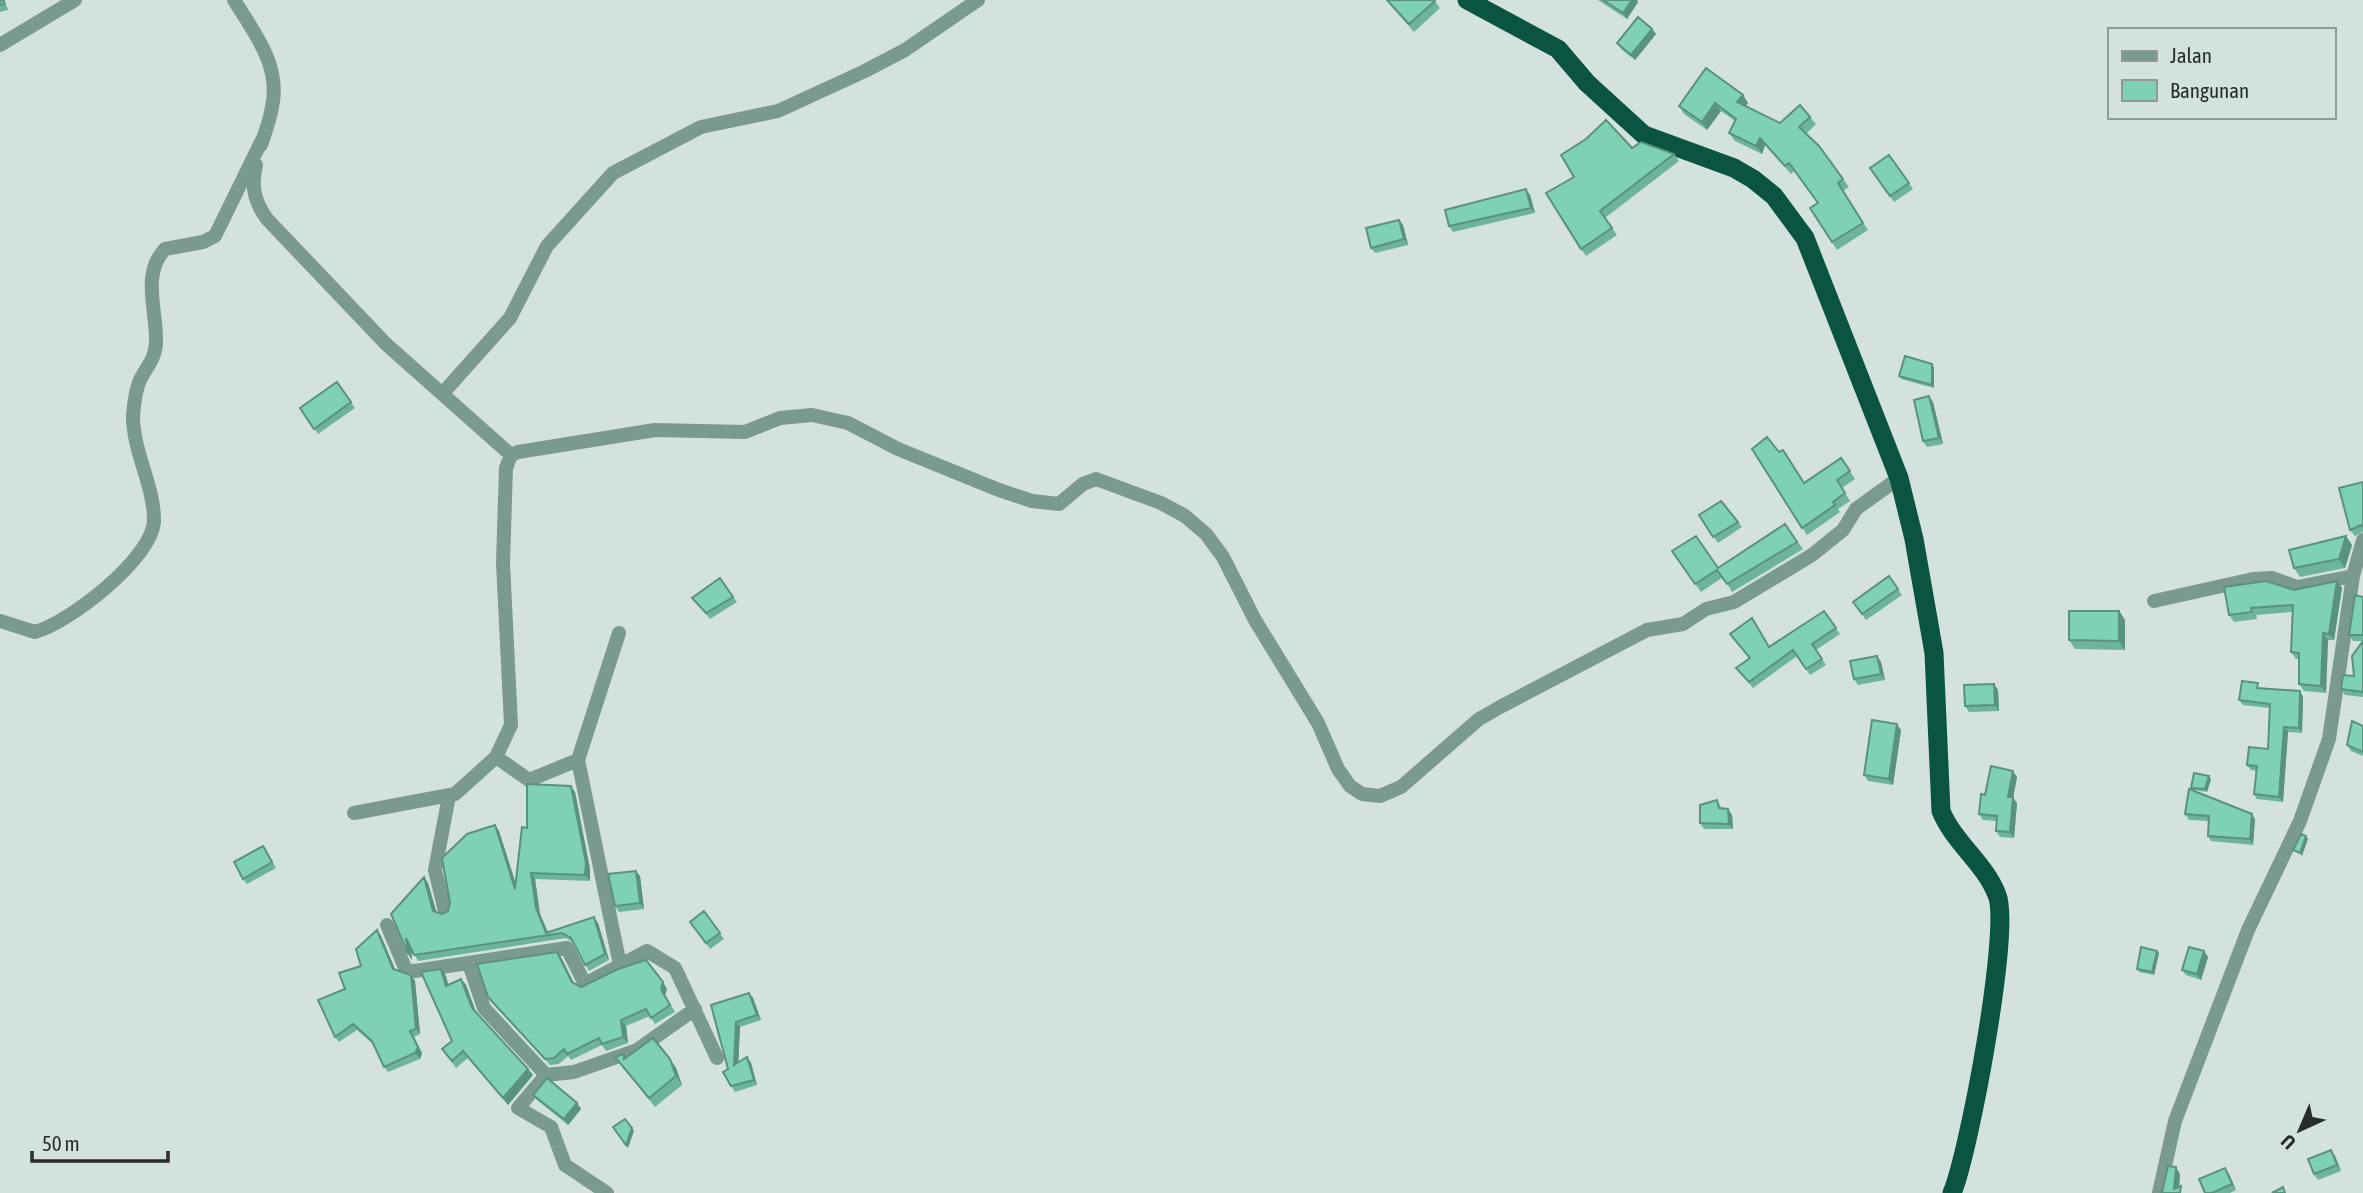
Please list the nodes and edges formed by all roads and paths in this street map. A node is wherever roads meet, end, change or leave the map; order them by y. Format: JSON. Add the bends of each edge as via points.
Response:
{"nodes":[{"id":1,"x":75,"y":0,"type":"edge"},
{"id":2,"x":234,"y":0,"type":"edge"},
{"id":3,"x":978,"y":0,"type":"edge"},
{"id":4,"x":1467,"y":0,"type":"edge"},
{"id":5,"x":0,"y":45,"type":"edge"},
{"id":6,"x":263,"y":138,"type":"junction"},
{"id":7,"x":443,"y":393,"type":"junction"},
{"id":8,"x":511,"y":455,"type":"junction"},
{"id":9,"x":1899,"y":478,"type":"junction"},
{"id":10,"x":2363,"y":540,"type":"edge"},
{"id":11,"x":2353,"y":576,"type":"junction"},
{"id":12,"x":2154,"y":601,"type":"dead end"},
{"id":13,"x":0,"y":621,"type":"edge"},
{"id":14,"x":618,"y":633,"type":"dead end"},
{"id":15,"x":496,"y":757,"type":"junction"},
{"id":16,"x":578,"y":760,"type":"junction"},
{"id":17,"x":449,"y":796,"type":"junction"},
{"id":18,"x":354,"y":813,"type":"dead end"},
{"id":19,"x":445,"y":911,"type":"edge"},
{"id":20,"x":387,"y":925,"type":"dead end"},
{"id":21,"x":470,"y":964,"type":"junction"},
{"id":22,"x":620,"y":965,"type":"junction"},
{"id":23,"x":695,"y":1009,"type":"junction"},
{"id":24,"x":718,"y":1058,"type":"dead end"},
{"id":25,"x":546,"y":1075,"type":"junction"},
{"id":26,"x":607,"y":1193,"type":"edge"},
{"id":27,"x":1952,"y":1193,"type":"edge"},
{"id":28,"x":2159,"y":1193,"type":"edge"}],
"edges":[{"from":1,"to":5,"type":"street"},
{"from":2,"to":6,"type":"street","via":[[268,55],[272,72],[272,108]]},
{"from":3,"to":7,"type":"street","via":[[866,71],[778,111],[701,127],[613,173],[547,246],[510,318]]},
{"from":4,"to":9,"type":"highway","via":[[1558,49],[1587,83],[1644,135],[1734,168],[1774,196],[1805,238]]},
{"from":6,"to":7,"type":"street","via":[[253,179],[259,208],[357,315]]},
{"from":6,"to":13,"type":"street","via":[[215,236],[203,243],[165,249],[153,275],[156,351],[137,387],[133,418],[134,440],[154,516],[152,533],[123,570],[73,615],[35,632]]},
{"from":7,"to":8,"type":"street"},
{"from":8,"to":9,"type":"street","via":[[655,430],[744,432],[780,418],[812,415],[848,423],[898,449],[1032,501],[1059,504],[1093,479],[1114,484],[1185,516],[1206,534],[1318,723],[1338,769],[1349,786],[1374,796],[1388,794],[1410,781],[1479,719],[1502,705],[1647,630],[1683,624],[1706,609],[1751,592],[1812,555],[1843,530],[1856,509]]},
{"from":8,"to":15,"type":"street","via":[[506,468],[503,563],[512,725]]},
{"from":9,"to":27,"type":"highway","via":[[1934,653],[1941,811],[1953,834],[1990,880],[2001,909],[1978,1085]]},
{"from":10,"to":11,"type":"street"},
{"from":11,"to":12,"type":"street","via":[[2297,587],[2272,578],[2253,579]]},
{"from":11,"to":28,"type":"street","via":[[2325,752],[2300,821],[2248,930],[2175,1121]]},
{"from":14,"to":16,"type":"street"},
{"from":15,"to":16,"type":"street","via":[[528,780]]},
{"from":15,"to":17,"type":"street"},
{"from":16,"to":22,"type":"street"},
{"from":17,"to":18,"type":"street"},
{"from":17,"to":19,"type":"street","via":[[435,870]]},
{"from":20,"to":21,"type":"street","via":[[406,970]]},
{"from":21,"to":22,"type":"street","via":[[567,948],[585,984]]},
{"from":21,"to":25,"type":"street","via":[[484,1008]]},
{"from":22,"to":23,"type":"street","via":[[647,951],[675,968]]},
{"from":23,"to":24,"type":"street"},
{"from":23,"to":25,"type":"street","via":[[637,1051],[574,1072]]},
{"from":25,"to":26,"type":"street","via":[[518,1108],[551,1127],[565,1165]]}]}
